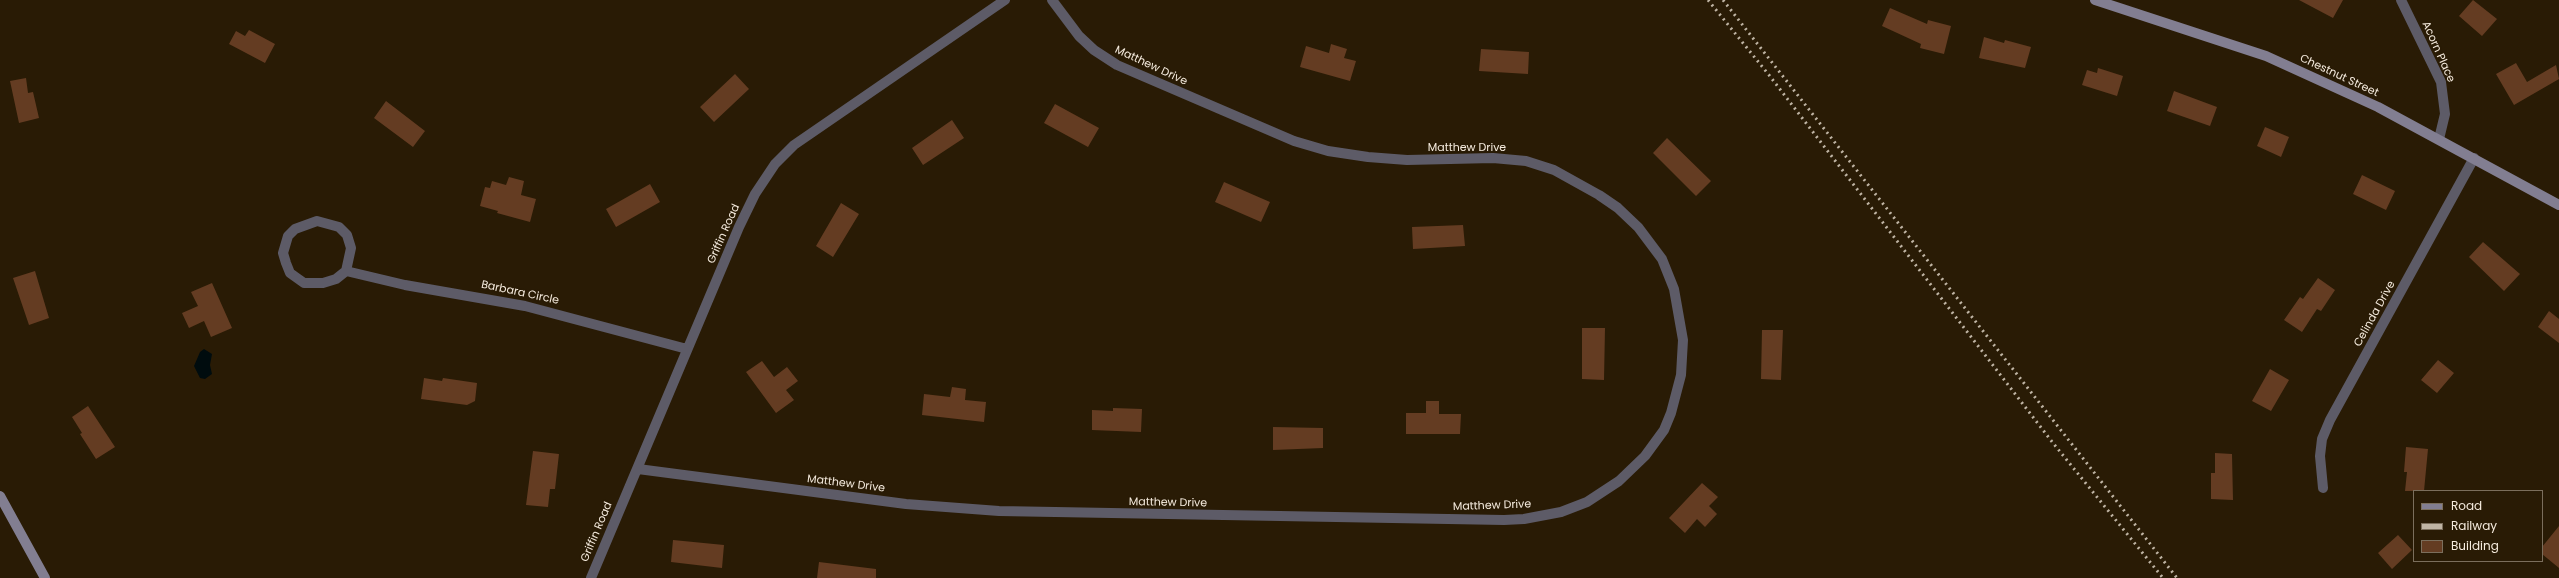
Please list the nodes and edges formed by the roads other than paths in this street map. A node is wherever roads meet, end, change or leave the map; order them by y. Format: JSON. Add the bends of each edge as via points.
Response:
{"nodes":[{"id":1,"x":1005,"y":0,"type":"edge"},
{"id":2,"x":1052,"y":0,"type":"edge"},
{"id":3,"x":2095,"y":0,"type":"edge"},
{"id":4,"x":2401,"y":0,"type":"edge"},
{"id":5,"x":2438,"y":139,"type":"junction"},
{"id":6,"x":2474,"y":158,"type":"junction"},
{"id":7,"x":2559,"y":205,"type":"edge"},
{"id":8,"x":346,"y":271,"type":"junction"},
{"id":9,"x":687,"y":349,"type":"junction"},
{"id":10,"x":638,"y":469,"type":"junction"},
{"id":11,"x":2323,"y":488,"type":"dead end"},
{"id":12,"x":0,"y":496,"type":"edge"},
{"id":13,"x":44,"y":578,"type":"edge"},
{"id":14,"x":591,"y":578,"type":"edge"}],
"edges":[{"from":1,"to":9,"type":"street","name":"Griffin Road","via":[[794,145],[775,164],[755,194],[739,227]]},
{"from":2,"to":10,"type":"street","name":"Matthew Drive","via":[[1079,36],[1116,65],[1294,141],[1328,151],[1376,158],[1493,158],[1526,161],[1554,170],[1618,208],[1638,228],[1662,259],[1674,289],[1683,340],[1681,375],[1671,413],[1664,430],[1645,456],[1619,481],[1587,502],[1555,513],[1504,520],[999,511],[906,504]]},
{"from":3,"to":5,"type":"main road","name":"Chestnut Street","via":[[2266,56],[2378,107]]},
{"from":4,"to":5,"type":"street","name":"Acorn Place","via":[[2441,82],[2445,114]]},
{"from":5,"to":6,"type":"main road","name":"Chestnut Street"},
{"from":6,"to":7,"type":"main road","name":"Chestnut Street"},
{"from":6,"to":11,"type":"street","name":"Celinda Drive","via":[[2330,420],[2322,439],[2320,456]]},
{"from":8,"to":8,"type":"street","via":[[336,279],[323,283],[304,283],[290,274],[286,263],[283,252],[288,236],[295,229],[317,221],[339,227],[347,236],[351,248]]},
{"from":8,"to":9,"type":"street","name":"Barbara Circle","via":[[405,285],[525,306]]},
{"from":9,"to":10,"type":"street","name":"Griffin Road"},
{"from":10,"to":14,"type":"street","name":"Griffin Road"},
{"from":12,"to":13,"type":"main road"}]}
